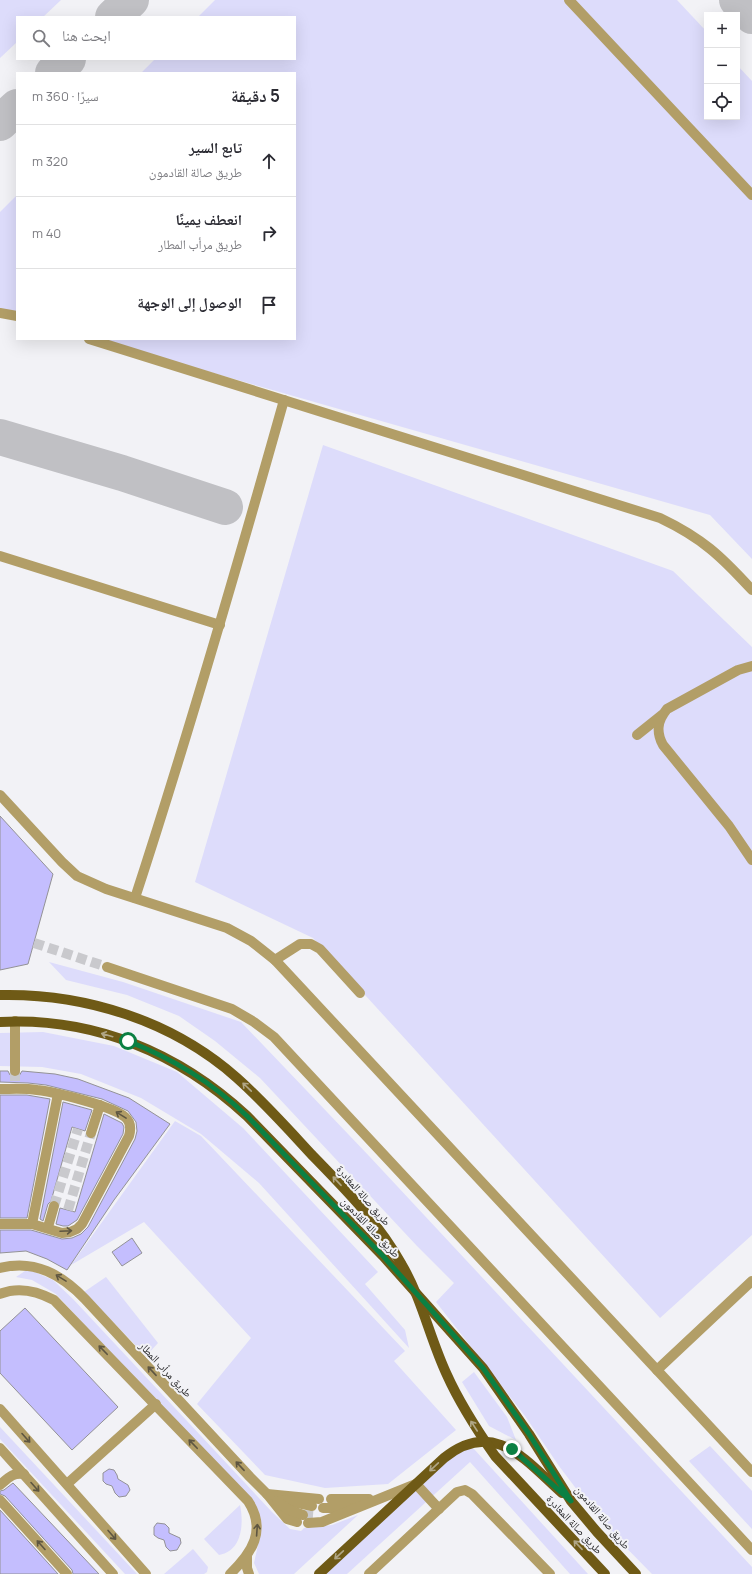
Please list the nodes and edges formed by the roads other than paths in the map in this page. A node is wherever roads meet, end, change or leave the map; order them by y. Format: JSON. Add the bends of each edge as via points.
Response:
{"nodes":[{"id":1,"x":569,"y":0,"type":"edge"},
{"id":2,"x":752,"y":195,"type":"edge"},
{"id":3,"x":0,"y":313,"type":"edge"},
{"id":4,"x":16,"y":316,"type":"edge"},
{"id":5,"x":92,"y":340,"type":"edge"},
{"id":6,"x":284,"y":400,"type":"junction"},
{"id":7,"x":0,"y":556,"type":"edge"},
{"id":8,"x":752,"y":590,"type":"edge"},
{"id":9,"x":220,"y":625,"type":"junction"},
{"id":10,"x":752,"y":666,"type":"edge"},
{"id":11,"x":662,"y":715,"type":"junction"},
{"id":12,"x":637,"y":735,"type":"dead end"},
{"id":13,"x":0,"y":796,"type":"edge"},
{"id":14,"x":752,"y":860,"type":"edge"},
{"id":15,"x":135,"y":898,"type":"junction"},
{"id":16,"x":275,"y":960,"type":"junction"},
{"id":17,"x":107,"y":966,"type":"tunnel mouth"},
{"id":18,"x":360,"y":993,"type":"dead end"},
{"id":19,"x":0,"y":995,"type":"edge"},
{"id":20,"x":15,"y":1021,"type":"junction"},
{"id":21,"x":0,"y":1022,"type":"edge"},
{"id":22,"x":15,"y":1071,"type":"tunnel mouth"},
{"id":23,"x":0,"y":1089,"type":"edge"},
{"id":24,"x":58,"y":1094,"type":"junction"},
{"id":25,"x":100,"y":1106,"type":"junction"},
{"id":26,"x":91,"y":1132,"type":"tunnel mouth"},
{"id":27,"x":54,"y":1206,"type":"tunnel mouth"},
{"id":28,"x":0,"y":1224,"type":"edge"},
{"id":29,"x":32,"y":1224,"type":"junction"},
{"id":30,"x":48,"y":1227,"type":"junction"},
{"id":31,"x":0,"y":1268,"type":"edge"},
{"id":32,"x":752,"y":1281,"type":"edge"},
{"id":33,"x":0,"y":1294,"type":"edge"},
{"id":34,"x":657,"y":1370,"type":"junction"},
{"id":35,"x":156,"y":1404,"type":"junction"},
{"id":36,"x":0,"y":1409,"type":"edge"},
{"id":37,"x":0,"y":1448,"type":"edge"},
{"id":38,"x":0,"y":1459,"type":"edge"},
{"id":39,"x":752,"y":1472,"type":"edge"},
{"id":40,"x":24,"y":1474,"type":"junction"},
{"id":41,"x":67,"y":1484,"type":"junction"},
{"id":42,"x":416,"y":1484,"type":"junction"},
{"id":43,"x":0,"y":1485,"type":"edge"},
{"id":44,"x":267,"y":1494,"type":"junction"},
{"id":45,"x":331,"y":1499,"type":"dead end"},
{"id":46,"x":376,"y":1499,"type":"junction"},
{"id":47,"x":0,"y":1500,"type":"edge"},
{"id":48,"x":571,"y":1501,"type":"junction"},
{"id":49,"x":356,"y":1507,"type":"junction"},
{"id":50,"x":439,"y":1510,"type":"junction"},
{"id":51,"x":307,"y":1517,"type":"junction"},
{"id":52,"x":752,"y":1550,"type":"edge"},
{"id":53,"x":247,"y":1556,"type":"junction"},
{"id":54,"x":67,"y":1574,"type":"edge"},
{"id":55,"x":113,"y":1574,"type":"edge"},
{"id":56,"x":146,"y":1574,"type":"edge"},
{"id":57,"x":230,"y":1574,"type":"edge"},
{"id":58,"x":250,"y":1574,"type":"edge"},
{"id":59,"x":319,"y":1574,"type":"edge"},
{"id":60,"x":369,"y":1574,"type":"edge"},
{"id":61,"x":550,"y":1574,"type":"edge"},
{"id":62,"x":604,"y":1574,"type":"edge"},
{"id":63,"x":636,"y":1574,"type":"edge"}],
"edges":[{"from":1,"to":2,"type":"lane"},
{"from":3,"to":4,"type":"lane"},
{"from":5,"to":6,"type":"lane"},
{"from":6,"to":8,"type":"lane","via":[[660,518],[696,537],[712,549]]},
{"from":6,"to":9,"type":"lane"},
{"from":7,"to":9,"type":"lane"},
{"from":9,"to":15,"type":"lane"},
{"from":10,"to":11,"type":"lane","via":[[738,670],[674,704]]},
{"from":11,"to":12,"type":"lane"},
{"from":11,"to":14,"type":"lane","via":[[658,730],[663,746],[729,826]]},
{"from":13,"to":15,"type":"lane","via":[[78,876],[96,886]]},
{"from":15,"to":16,"type":"lane","via":[[227,928],[252,941]]},
{"from":16,"to":18,"type":"lane","via":[[300,944],[311,944],[320,949]]},
{"from":16,"to":34,"type":"lane"},
{"from":17,"to":52,"type":"lane","via":[[232,1010],[274,1037]]},
{"from":62,"to":19,"type":"main road","name":"طريق صالة المغادرة","one_way":true,"bridge":true,"via":[[495,1456],[468,1417],[446,1374],[403,1266],[380,1230],[362,1207],[258,1097],[209,1056],[179,1037],[147,1022],[114,1010],[80,1002],[50,997]]},
{"from":20,"to":21,"type":"main road","name":"طريق صالة القادمون"},
{"from":20,"to":22,"type":"lane"},
{"from":48,"to":20,"type":"main road","name":"طريق صالة القادمون","one_way":true,"via":[[483,1368],[383,1256],[228,1098],[180,1065],[128,1041],[72,1026]]},
{"from":23,"to":24,"type":"lane","via":[[37,1090]]},
{"from":24,"to":25,"type":"lane"},
{"from":24,"to":29,"type":"lane"},
{"from":25,"to":26,"type":"lane"},
{"from":30,"to":25,"type":"lane","one_way":true,"via":[[66,1232],[77,1229],[82,1224],[129,1136],[130,1129],[126,1117]]},
{"from":27,"to":30,"type":"lane"},
{"from":28,"to":29,"type":"lane"},
{"from":29,"to":30,"type":"lane"},
{"from":44,"to":31,"type":"lane","name":"طريق مرأب المطار","one_way":true,"via":[[66,1281],[55,1274],[30,1267]]},
{"from":32,"to":34,"type":"lane"},
{"from":35,"to":33,"type":"lane","one_way":true,"via":[[54,1300],[40,1293],[24,1290]]},
{"from":34,"to":39,"type":"lane"},
{"from":35,"to":41,"type":"lane"},
{"from":53,"to":35,"type":"lane","one_way":true,"via":[[257,1531],[253,1508]]},
{"from":36,"to":41,"type":"lane","one_way":true},
{"from":37,"to":38,"type":"lane"},
{"from":37,"to":40,"type":"lane"},
{"from":40,"to":43,"type":"lane","via":[[16,1473]]},
{"from":40,"to":55,"type":"lane","one_way":true},
{"from":41,"to":56,"type":"lane","one_way":true},
{"from":42,"to":46,"type":"lane"},
{"from":48,"to":42,"type":"main road","one_way":true,"via":[[512,1449],[489,1442],[476,1442],[453,1451]]},
{"from":42,"to":50,"type":"lane"},
{"from":42,"to":59,"type":"main road","one_way":true},
{"from":44,"to":49,"type":"lane"},
{"from":44,"to":51,"type":"lane","via":[[299,1504]]},
{"from":44,"to":51,"type":"lane","name":"طريق مرأب المطار","via":[[287,1519]]},
{"from":45,"to":46,"type":"lane"},
{"from":46,"to":49,"type":"lane"},
{"from":54,"to":47,"type":"lane","one_way":true},
{"from":48,"to":63,"type":"main road","name":"طريق صالة القادمون"},
{"from":49,"to":51,"type":"lane","via":[[322,1522]]},
{"from":50,"to":60,"type":"lane"},
{"from":50,"to":61,"type":"lane","via":[[457,1492],[469,1491]]},
{"from":53,"to":57,"type":"lane"},
{"from":53,"to":58,"type":"lane"}]}
